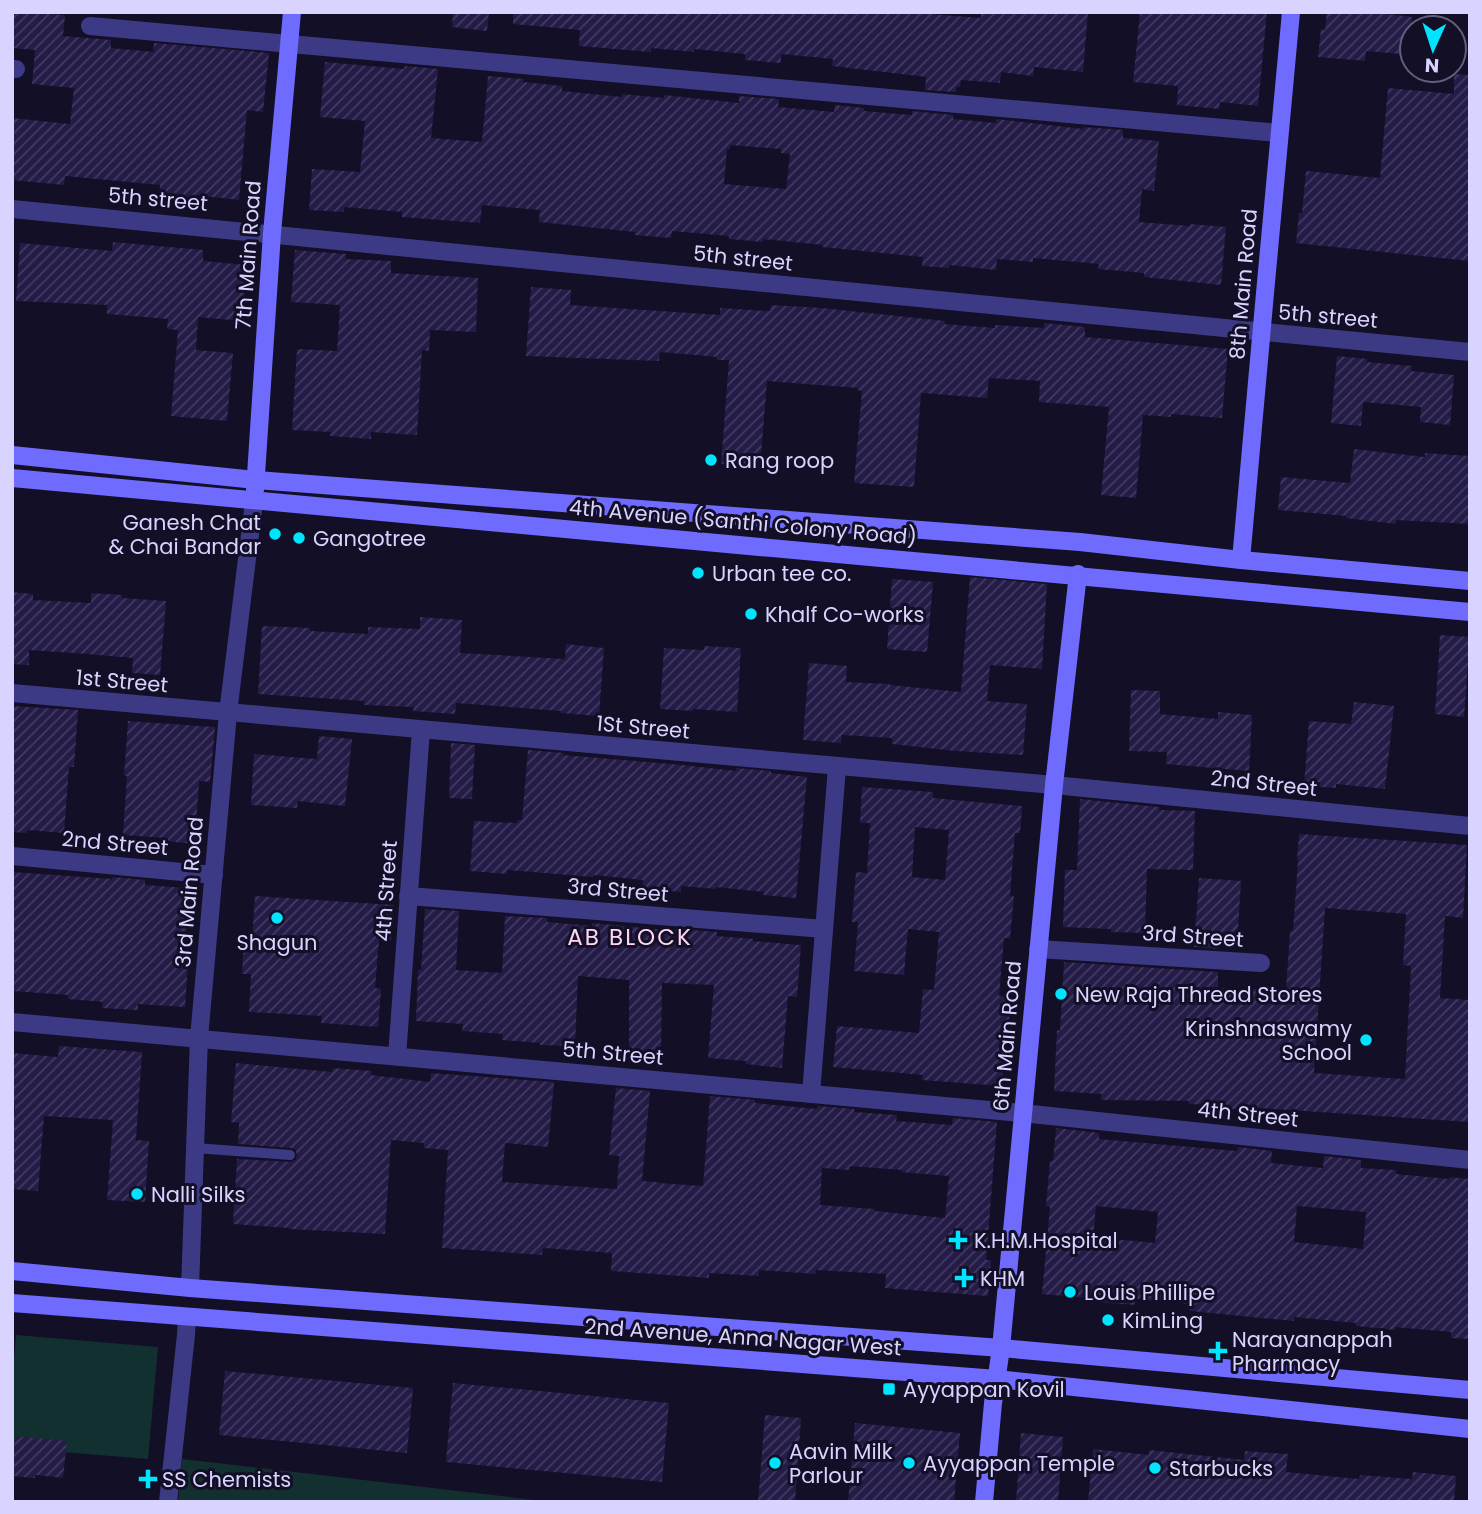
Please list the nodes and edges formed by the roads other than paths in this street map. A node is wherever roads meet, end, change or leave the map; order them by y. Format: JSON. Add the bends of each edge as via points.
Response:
{"nodes":[{"id":1,"x":292,"y":12,"type":"edge"},
{"id":2,"x":1291,"y":12,"type":"edge"},
{"id":3,"x":90,"y":26,"type":"dead end"},
{"id":4,"x":288,"y":44,"type":"junction"},
{"id":5,"x":1279,"y":133,"type":"junction"},
{"id":6,"x":12,"y":209,"type":"edge"},
{"id":7,"x":272,"y":233,"type":"junction"},
{"id":8,"x":1263,"y":333,"type":"junction"},
{"id":9,"x":1470,"y":352,"type":"edge"},
{"id":10,"x":12,"y":455,"type":"edge"},
{"id":11,"x":12,"y":478,"type":"edge"},
{"id":12,"x":256,"y":480,"type":"junction"},
{"id":13,"x":254,"y":502,"type":"junction"},
{"id":14,"x":1241,"y":560,"type":"junction"},
{"id":15,"x":1078,"y":574,"type":"junction"},
{"id":16,"x":1470,"y":581,"type":"edge"},
{"id":17,"x":1470,"y":612,"type":"edge"},
{"id":18,"x":12,"y":693,"type":"edge"},
{"id":19,"x":228,"y":713,"type":"junction"},
{"id":20,"x":421,"y":730,"type":"junction"},
{"id":21,"x":837,"y":767,"type":"junction"},
{"id":22,"x":1054,"y":786,"type":"junction"},
{"id":23,"x":1470,"y":826,"type":"edge"},
{"id":24,"x":12,"y":856,"type":"edge"},
{"id":25,"x":214,"y":874,"type":"junction"},
{"id":26,"x":408,"y":896,"type":"junction"},
{"id":27,"x":824,"y":929,"type":"junction"},
{"id":28,"x":1038,"y":949,"type":"junction"},
{"id":29,"x":1261,"y":963,"type":"dead end"},
{"id":30,"x":12,"y":1022,"type":"edge"},
{"id":31,"x":199,"y":1038,"type":"junction"},
{"id":32,"x":397,"y":1056,"type":"junction"},
{"id":33,"x":811,"y":1094,"type":"junction"},
{"id":34,"x":1022,"y":1113,"type":"junction"},
{"id":35,"x":195,"y":1149,"type":"junction"},
{"id":36,"x":290,"y":1155,"type":"dead end"},
{"id":37,"x":1470,"y":1160,"type":"edge"},
{"id":38,"x":12,"y":1271,"type":"edge"},
{"id":39,"x":190,"y":1288,"type":"junction"},
{"id":40,"x":12,"y":1303,"type":"edge"},
{"id":41,"x":187,"y":1317,"type":"junction"},
{"id":42,"x":1001,"y":1348,"type":"junction"},
{"id":43,"x":997,"y":1379,"type":"junction"},
{"id":44,"x":1470,"y":1390,"type":"edge"},
{"id":45,"x":1470,"y":1429,"type":"edge"},
{"id":46,"x":168,"y":1502,"type":"edge"},
{"id":47,"x":984,"y":1502,"type":"edge"}],
"edges":[{"from":1,"to":4,"type":"street","name":"7th Main Road"},
{"from":2,"to":5,"type":"street","name":"8th Main Road"},
{"from":3,"to":4,"type":"street"},
{"from":4,"to":5,"type":"street"},
{"from":4,"to":7,"type":"street","name":"7th Main Road"},
{"from":5,"to":8,"type":"street","name":"8th Main Road"},
{"from":6,"to":7,"type":"street","name":"5th street"},
{"from":7,"to":8,"type":"street","name":"5th street"},
{"from":7,"to":12,"type":"street","name":"7th Main Road"},
{"from":8,"to":9,"type":"street","name":"5th street"},
{"from":8,"to":14,"type":"street","name":"8th Main Road"},
{"from":10,"to":12,"type":"street","name":"4th Avenue (Santhi Colony Road)"},
{"from":11,"to":13,"type":"street","name":"4th Avenue (Santhi Colony Road)"},
{"from":12,"to":13,"type":"street","name":"7th Main Road"},
{"from":12,"to":14,"type":"street","name":"4th Avenue (Santhi Colony Road)","via":[[1080,542]]},
{"from":13,"to":15,"type":"street","name":"4th Avenue (Santhi Colony Road)"},
{"from":13,"to":19,"type":"street","name":"3rd Main Road"},
{"from":14,"to":16,"type":"street","name":"4th Avenue (Santhi Colony Road)"},
{"from":15,"to":17,"type":"street","name":"4th Avenue (Santhi Colony Road)"},
{"from":15,"to":22,"type":"street","name":"6th Main Road"},
{"from":18,"to":19,"type":"street","name":"1st Street"},
{"from":19,"to":20,"type":"street","name":"1St Street"},
{"from":19,"to":25,"type":"street","name":"3rd Main Road"},
{"from":20,"to":21,"type":"street","name":"1St Street"},
{"from":20,"to":26,"type":"street","name":"4th Street"},
{"from":21,"to":22,"type":"street","name":"1St Street"},
{"from":21,"to":27,"type":"street"},
{"from":22,"to":23,"type":"street","name":"2nd Street"},
{"from":22,"to":28,"type":"street","name":"6th Main Road"},
{"from":24,"to":25,"type":"street","name":"2nd Street"},
{"from":25,"to":31,"type":"street","name":"3rd Main Road"},
{"from":26,"to":27,"type":"street","name":"3rd Street"},
{"from":26,"to":32,"type":"street","name":"4th Street"},
{"from":27,"to":33,"type":"street"},
{"from":28,"to":29,"type":"street","name":"3rd Street"},
{"from":28,"to":34,"type":"street","name":"6th Main Road"},
{"from":30,"to":31,"type":"street"},
{"from":31,"to":32,"type":"street","name":"5th Street"},
{"from":31,"to":35,"type":"street","name":"3rd Main Road"},
{"from":32,"to":33,"type":"street","name":"5th Street"},
{"from":33,"to":34,"type":"street","name":"5th Street"},
{"from":34,"to":37,"type":"street","name":"4th Street"},
{"from":34,"to":42,"type":"street","name":"6th Main Road"},
{"from":35,"to":36,"type":"lane"},
{"from":35,"to":39,"type":"street","name":"3rd Main Road"},
{"from":38,"to":39,"type":"street","name":"2nd Avenue, Anna Nagar West"},
{"from":39,"to":42,"type":"street","name":"2nd Avenue, Anna Nagar West"},
{"from":40,"to":41,"type":"street","name":"2nd Avenue, Anna Nagar West"},
{"from":41,"to":43,"type":"street","name":"2nd Avenue, Anna Nagar West"},
{"from":41,"to":46,"type":"street"},
{"from":42,"to":43,"type":"street","name":"6th Main Road"},
{"from":42,"to":44,"type":"street","name":"2nd Avenue, Anna Nagar West"},
{"from":43,"to":45,"type":"street","name":"2nd Avenue, Anna Nagar West"},
{"from":43,"to":47,"type":"street","name":"6th Main Road"}]}
